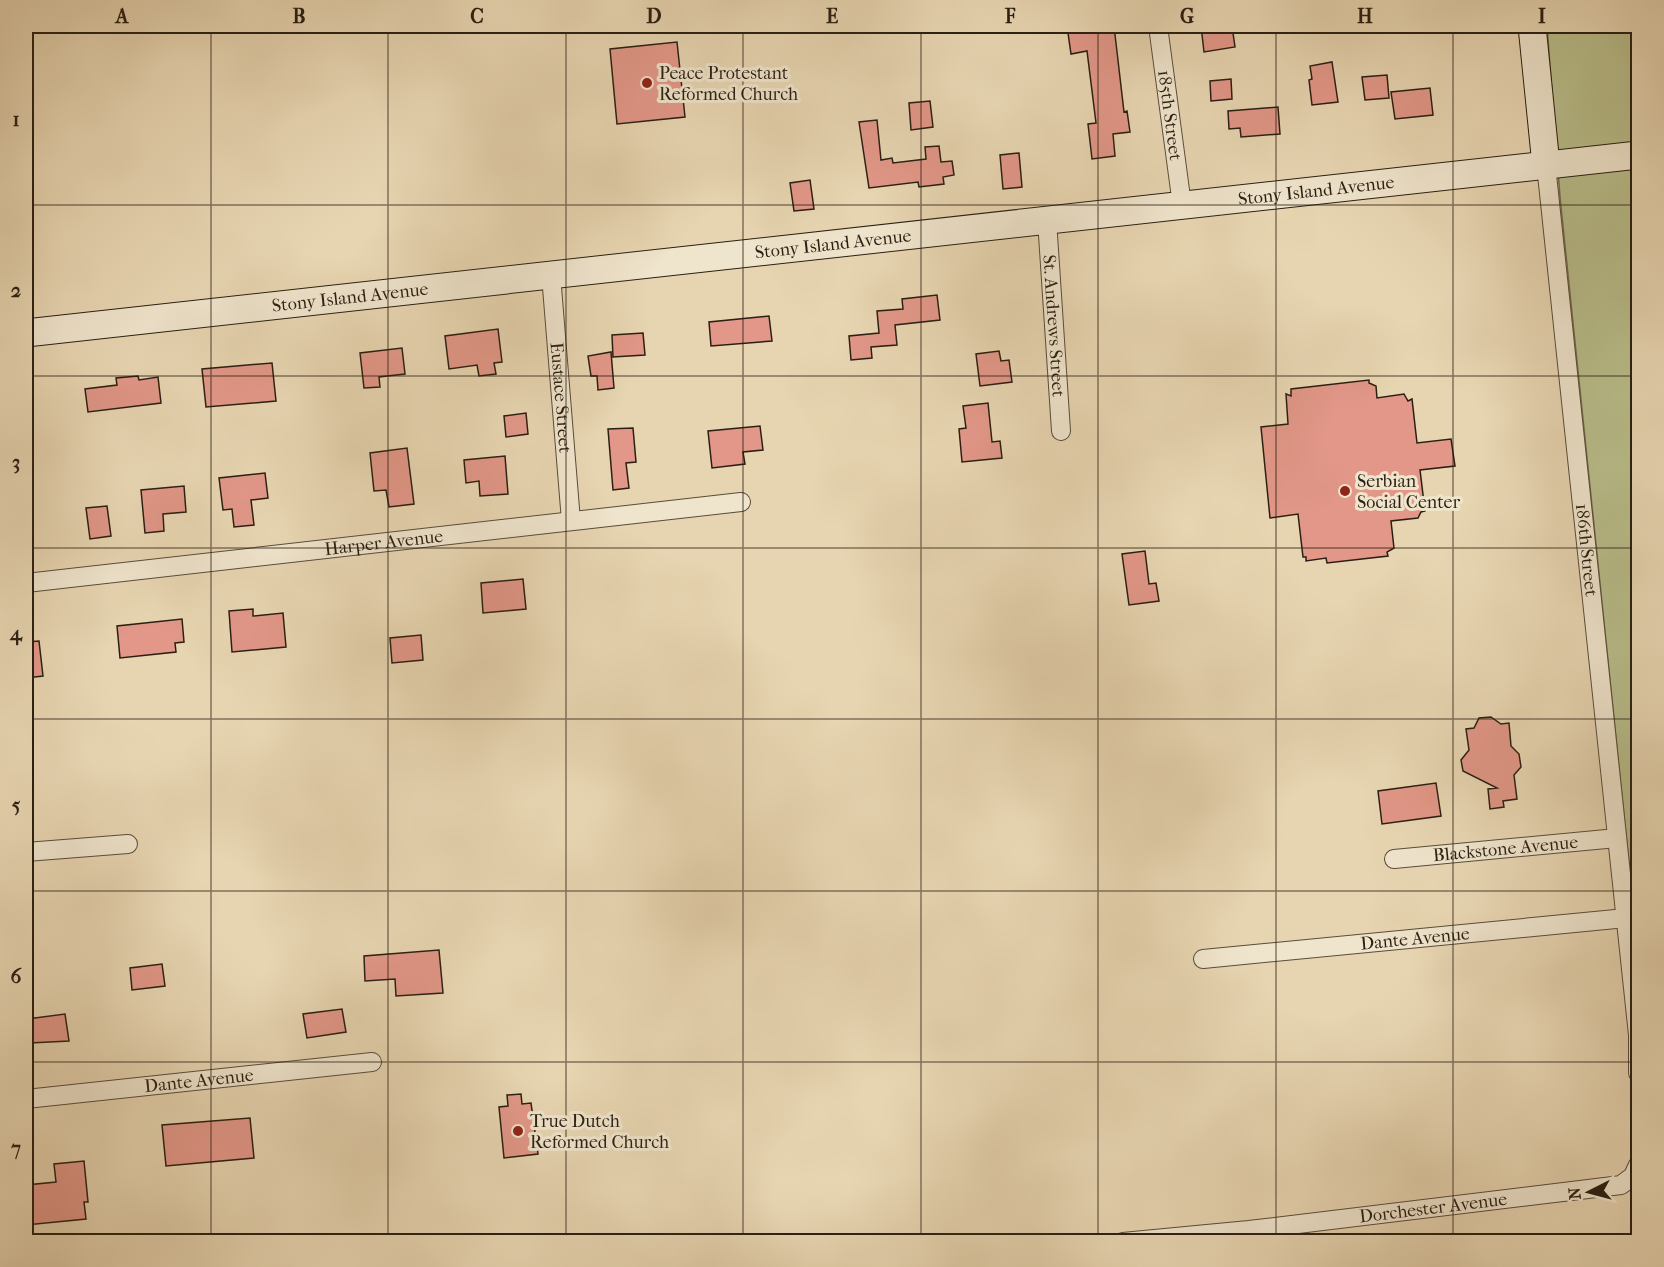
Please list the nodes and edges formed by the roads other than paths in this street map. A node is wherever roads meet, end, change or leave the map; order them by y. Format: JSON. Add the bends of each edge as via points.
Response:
{"nodes":[{"id":1,"x":1158,"y":26,"type":"edge"},
{"id":2,"x":1532,"y":26,"type":"edge"},
{"id":3,"x":1638,"y":155,"type":"edge"},
{"id":4,"x":1546,"y":165,"type":"junction"},
{"id":5,"x":1182,"y":205,"type":"junction"},
{"id":6,"x":1047,"y":220,"type":"junction"},
{"id":7,"x":551,"y":275,"type":"junction"},
{"id":8,"x":26,"y":333,"type":"edge"},
{"id":9,"x":1061,"y":431,"type":"dead end"},
{"id":10,"x":741,"y":502,"type":"dead end"},
{"id":11,"x":571,"y":521,"type":"junction"},
{"id":12,"x":26,"y":583,"type":"edge"},
{"id":13,"x":1617,"y":838,"type":"junction"},
{"id":14,"x":128,"y":844,"type":"dead end"},
{"id":15,"x":26,"y":852,"type":"edge"},
{"id":16,"x":1394,"y":859,"type":"dead end"},
{"id":17,"x":1626,"y":918,"type":"junction"},
{"id":18,"x":1203,"y":959,"type":"dead end"},
{"id":19,"x":1638,"y":1035,"type":"edge"},
{"id":20,"x":372,"y":1062,"type":"dead end"},
{"id":21,"x":1638,"y":1073,"type":"edge"},
{"id":22,"x":26,"y":1099,"type":"edge"},
{"id":23,"x":1636,"y":1171,"type":"edge"},
{"id":24,"x":1123,"y":1242,"type":"edge"}],
"edges":[{"from":1,"to":5,"type":"street","name":"185th Street"},
{"from":2,"to":4,"type":"street","name":"186th Street"},
{"from":3,"to":4,"type":"street","name":"Stony Island Avenue"},
{"from":4,"to":5,"type":"street","name":"Stony Island Avenue"},
{"from":4,"to":13,"type":"street","name":"186th Street"},
{"from":5,"to":6,"type":"street","name":"Stony Island Avenue"},
{"from":6,"to":7,"type":"street","name":"Stony Island Avenue"},
{"from":6,"to":9,"type":"street","name":"St. Andrews Street"},
{"from":7,"to":8,"type":"street","name":"Stony Island Avenue"},
{"from":7,"to":11,"type":"street","name":"Eustace Street"},
{"from":10,"to":11,"type":"street","name":"Harper Avenue"},
{"from":11,"to":12,"type":"street","name":"Harper Avenue"},
{"from":13,"to":16,"type":"street","name":"Blackstone Avenue"},
{"from":13,"to":17,"type":"street","name":"186th Street"},
{"from":14,"to":15,"type":"street"},
{"from":17,"to":18,"type":"street","name":"Dante Avenue"},
{"from":17,"to":19,"type":"street","name":"186th Street"},
{"from":19,"to":21,"type":"street","name":"186th Street"},
{"from":20,"to":22,"type":"street","name":"Dante Avenue"},
{"from":23,"to":24,"type":"street","name":"Dorchester Avenue","via":[[1621,1185]]}]}
